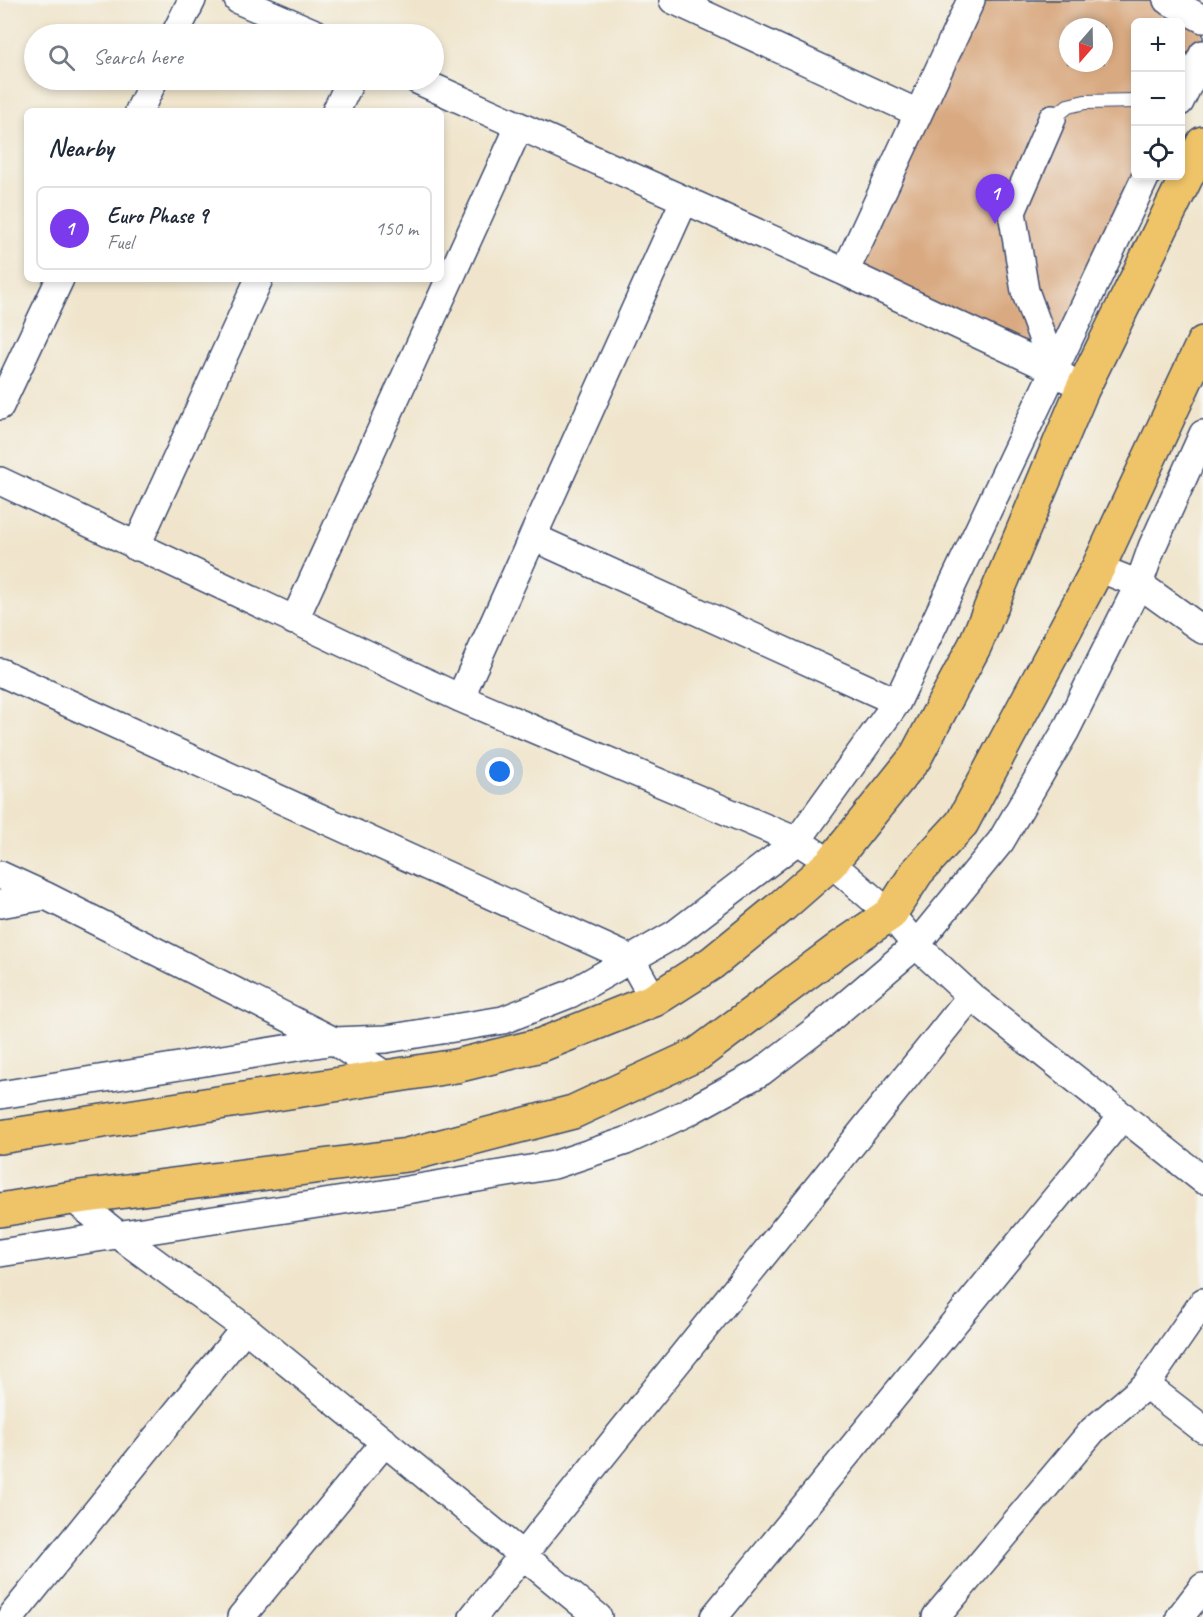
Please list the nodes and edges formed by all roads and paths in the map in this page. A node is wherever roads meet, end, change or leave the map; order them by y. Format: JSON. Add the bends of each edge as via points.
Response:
{"nodes":[{"id":1,"x":192,"y":0,"type":"edge"},
{"id":2,"x":238,"y":0,"type":"edge"},
{"id":3,"x":673,"y":0,"type":"edge"},
{"id":4,"x":971,"y":0,"type":"edge"},
{"id":5,"x":1167,"y":0,"type":"edge"},
{"id":6,"x":1203,"y":19,"type":"edge"},
{"id":7,"x":180,"y":24,"type":"edge"},
{"id":8,"x":294,"y":24,"type":"edge"},
{"id":9,"x":1203,"y":54,"type":"edge"},
{"id":10,"x":149,"y":90,"type":"edge"},
{"id":11,"x":346,"y":90,"type":"edge"},
{"id":12,"x":439,"y":90,"type":"edge"},
{"id":13,"x":1185,"y":92,"type":"edge"},
{"id":14,"x":1131,"y":101,"type":"edge"},
{"id":15,"x":140,"y":108,"type":"edge"},
{"id":16,"x":337,"y":108,"type":"edge"},
{"id":17,"x":918,"y":113,"type":"junction"},
{"id":18,"x":1052,"y":119,"type":"joint"},
{"id":19,"x":519,"y":127,"type":"junction"},
{"id":20,"x":1203,"y":143,"type":"edge"},
{"id":21,"x":1144,"y":180,"type":"edge"},
{"id":22,"x":684,"y":201,"type":"junction"},
{"id":23,"x":845,"y":272,"type":"junction"},
{"id":24,"x":59,"y":282,"type":"edge"},
{"id":25,"x":258,"y":282,"type":"edge"},
{"id":26,"x":1203,"y":343,"type":"edge"},
{"id":27,"x":1054,"y":370,"type":"junction"},
{"id":28,"x":1082,"y":390,"type":"junction"},
{"id":29,"x":0,"y":406,"type":"edge"},
{"id":30,"x":1203,"y":434,"type":"edge"},
{"id":31,"x":0,"y":481,"type":"edge"},
{"id":32,"x":533,"y":537,"type":"junction"},
{"id":33,"x":136,"y":547,"type":"junction"},
{"id":34,"x":1098,"y":568,"type":"junction"},
{"id":35,"x":1139,"y":584,"type":"junction"},
{"id":36,"x":294,"y":621,"type":"junction"},
{"id":37,"x":1203,"y":630,"type":"edge"},
{"id":38,"x":0,"y":672,"type":"edge"},
{"id":39,"x":460,"y":698,"type":"junction"},
{"id":40,"x":897,"y":702,"type":"junction"},
{"id":41,"x":797,"y":841,"type":"junction"},
{"id":42,"x":831,"y":863,"type":"junction"},
{"id":43,"x":0,"y":875,"type":"edge"},
{"id":44,"x":46,"y":896,"type":"junction"},
{"id":45,"x":0,"y":904,"type":"edge"},
{"id":46,"x":890,"y":914,"type":"junction"},
{"id":47,"x":916,"y":945,"type":"junction"},
{"id":48,"x":631,"y":959,"type":"junction"},
{"id":49,"x":971,"y":996,"type":"junction"},
{"id":50,"x":654,"y":1000,"type":"junction"},
{"id":51,"x":334,"y":1041,"type":"junction"},
{"id":52,"x":386,"y":1076,"type":"junction"},
{"id":53,"x":0,"y":1095,"type":"edge"},
{"id":54,"x":1123,"y":1116,"type":"junction"},
{"id":55,"x":0,"y":1137,"type":"edge"},
{"id":56,"x":1203,"y":1180,"type":"edge"},
{"id":57,"x":72,"y":1198,"type":"junction"},
{"id":58,"x":0,"y":1210,"type":"edge"},
{"id":59,"x":117,"y":1234,"type":"junction"},
{"id":60,"x":0,"y":1253,"type":"edge"},
{"id":61,"x":1203,"y":1302,"type":"edge"},
{"id":62,"x":245,"y":1328,"type":"junction"},
{"id":63,"x":1146,"y":1385,"type":"junction"},
{"id":64,"x":1203,"y":1429,"type":"edge"},
{"id":65,"x":385,"y":1442,"type":"junction"},
{"id":66,"x":523,"y":1555,"type":"junction"},
{"id":67,"x":1203,"y":1587,"type":"edge"},
{"id":68,"x":11,"y":1617,"type":"edge"},
{"id":69,"x":241,"y":1617,"type":"edge"},
{"id":70,"x":473,"y":1617,"type":"edge"},
{"id":71,"x":598,"y":1617,"type":"edge"},
{"id":72,"x":714,"y":1617,"type":"edge"},
{"id":73,"x":936,"y":1617,"type":"edge"},
{"id":74,"x":1180,"y":1617,"type":"edge"}],
"edges":[{"from":1,"to":7,"type":"street"},
{"from":2,"to":8,"type":"street"},
{"from":3,"to":17,"type":"street"},
{"from":4,"to":17,"type":"street"},
{"from":5,"to":6,"type":"street"},
{"from":9,"to":13,"type":"street"},
{"from":10,"to":15,"type":"street"},
{"from":11,"to":16,"type":"street"},
{"from":12,"to":19,"type":"street"},
{"from":14,"to":18,"type":"lane","via":[[1085,102],[1068,106]]},
{"from":17,"to":23,"type":"street"},
{"from":18,"to":27,"type":"street","via":[[1012,212],[1025,291]]},
{"from":19,"to":22,"type":"street"},
{"from":19,"to":36,"type":"street"},
{"from":20,"to":28,"type":"main road"},
{"from":21,"to":27,"type":"street"},
{"from":22,"to":23,"type":"street"},
{"from":22,"to":32,"type":"street"},
{"from":23,"to":27,"type":"street"},
{"from":24,"to":29,"type":"street"},
{"from":25,"to":33,"type":"street"},
{"from":26,"to":34,"type":"main road"},
{"from":27,"to":28,"type":"street"},
{"from":27,"to":40,"type":"street"},
{"from":28,"to":42,"type":"main road","via":[[975,645],[915,758]]},
{"from":30,"to":35,"type":"street"},
{"from":31,"to":33,"type":"street"},
{"from":32,"to":39,"type":"street"},
{"from":32,"to":40,"type":"street"},
{"from":33,"to":36,"type":"street"},
{"from":34,"to":35,"type":"street"},
{"from":34,"to":46,"type":"main road","via":[[962,823],[917,872]]},
{"from":35,"to":37,"type":"street"},
{"from":35,"to":47,"type":"street","via":[[1065,732],[1001,841]]},
{"from":36,"to":39,"type":"street"},
{"from":38,"to":48,"type":"street"},
{"from":39,"to":41,"type":"street"},
{"from":40,"to":41,"type":"street"},
{"from":41,"to":42,"type":"street"},
{"from":41,"to":48,"type":"street","via":[[675,934]]},
{"from":42,"to":46,"type":"street"},
{"from":42,"to":50,"type":"main road","via":[[712,963]]},
{"from":43,"to":44,"type":"street"},
{"from":44,"to":45,"type":"street"},
{"from":44,"to":51,"type":"street"},
{"from":46,"to":47,"type":"street"},
{"from":46,"to":57,"type":"main road","via":[[698,1054],[573,1112],[407,1155]]},
{"from":47,"to":49,"type":"street"},
{"from":47,"to":59,"type":"street","via":[[761,1072],[626,1141],[554,1166]]},
{"from":48,"to":50,"type":"street"},
{"from":48,"to":51,"type":"street","via":[[570,994],[503,1020],[386,1039]]},
{"from":49,"to":54,"type":"street"},
{"from":49,"to":66,"type":"street"},
{"from":50,"to":52,"type":"main road","via":[[542,1045],[456,1066]]},
{"from":51,"to":52,"type":"street"},
{"from":51,"to":53,"type":"street"},
{"from":52,"to":55,"type":"main road"},
{"from":54,"to":56,"type":"street"},
{"from":54,"to":72,"type":"street"},
{"from":57,"to":58,"type":"main road"},
{"from":57,"to":59,"type":"street"},
{"from":59,"to":60,"type":"street"},
{"from":59,"to":62,"type":"street"},
{"from":61,"to":63,"type":"street"},
{"from":62,"to":65,"type":"street"},
{"from":62,"to":68,"type":"street"},
{"from":63,"to":64,"type":"street"},
{"from":63,"to":73,"type":"street","via":[[1093,1430]]},
{"from":65,"to":66,"type":"street"},
{"from":65,"to":69,"type":"street"},
{"from":66,"to":70,"type":"street"},
{"from":66,"to":71,"type":"street"},
{"from":67,"to":74,"type":"street"}]}
